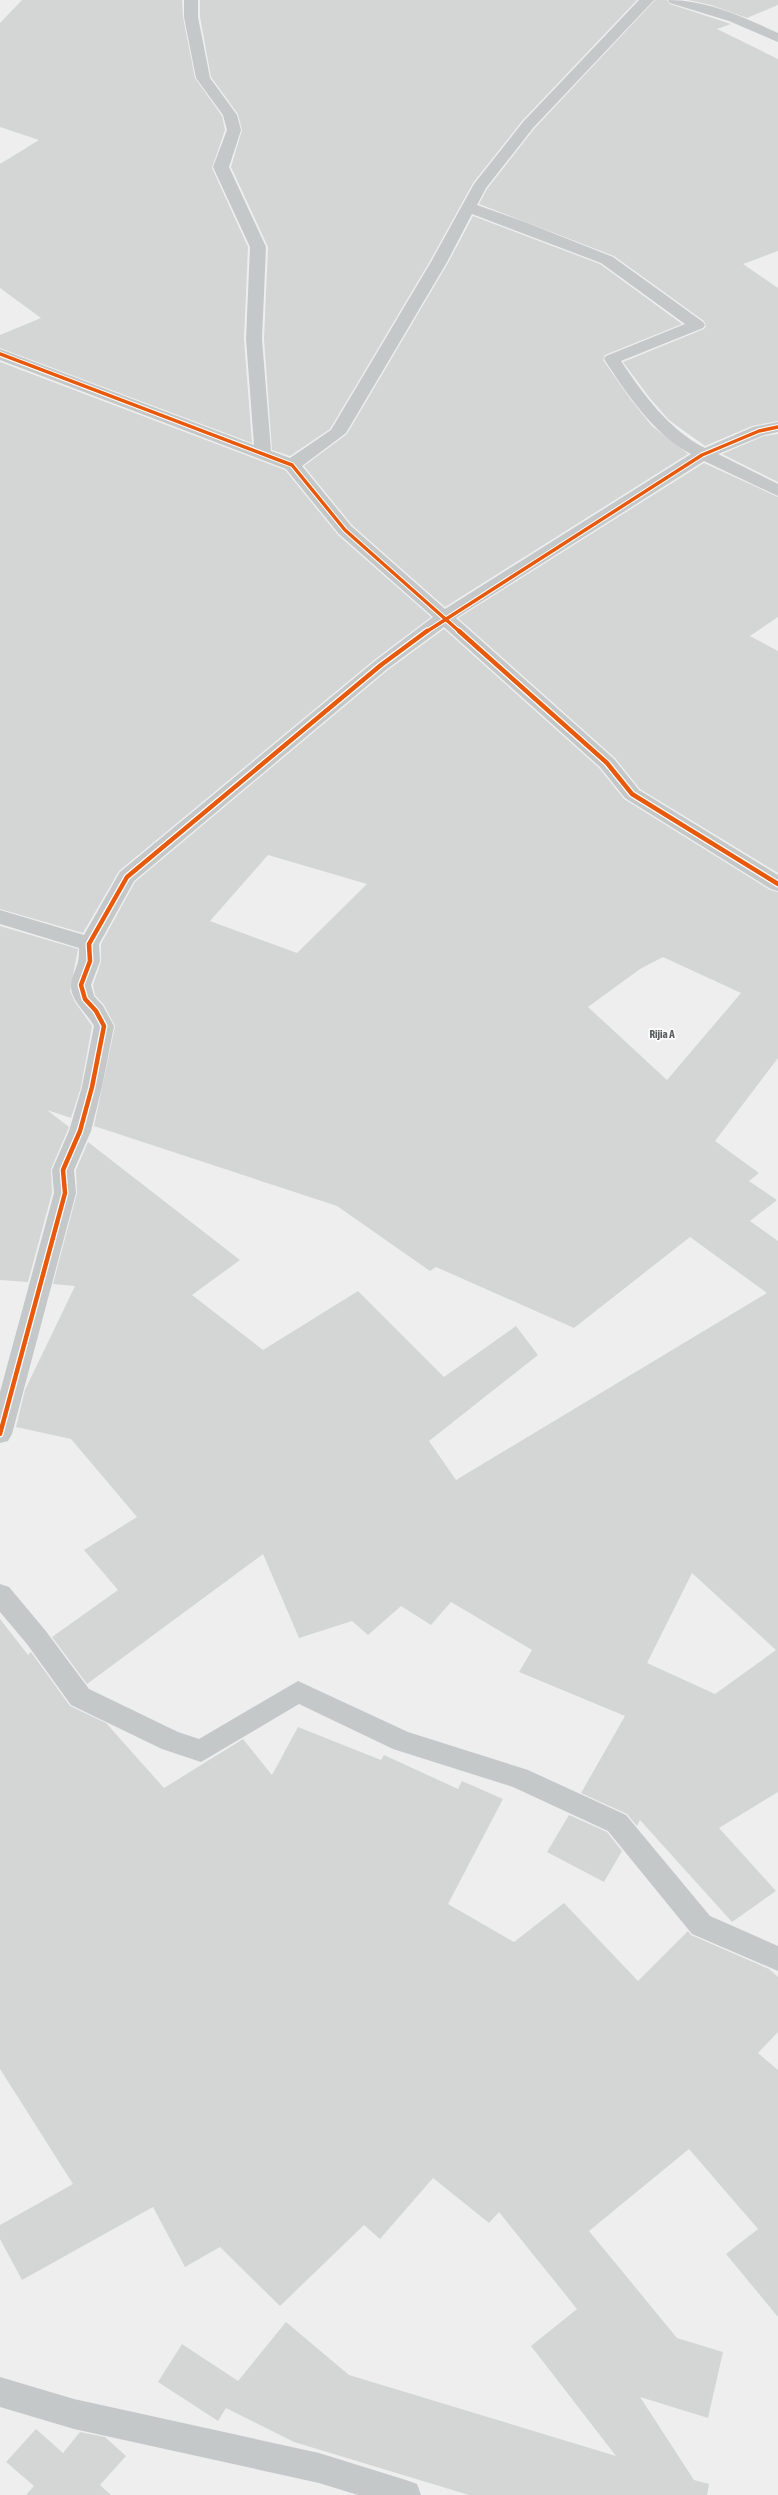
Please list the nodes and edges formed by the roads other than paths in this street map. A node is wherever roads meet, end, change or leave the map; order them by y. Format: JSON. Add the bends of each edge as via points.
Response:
{"nodes":[{"id":1,"x":191,"y":0,"type":"edge"},
{"id":2,"x":647,"y":0,"type":"edge"},
{"id":3,"x":675,"y":0,"type":"edge"},
{"id":4,"x":778,"y":38,"type":"edge"},
{"id":5,"x":467,"y":207,"type":"junction"},
{"id":6,"x":0,"y":354,"type":"edge"},
{"id":7,"x":778,"y":427,"type":"edge"},
{"id":8,"x":263,"y":454,"type":"junction"},
{"id":9,"x":702,"y":455,"type":"junction"},
{"id":10,"x":292,"y":465,"type":"junction"},
{"id":11,"x":778,"y":491,"type":"edge"},
{"id":12,"x":444,"y":618,"type":"junction"},
{"id":13,"x":778,"y":884,"type":"edge"},
{"id":14,"x":0,"y":917,"type":"edge"},
{"id":15,"x":89,"y":944,"type":"junction"},
{"id":16,"x":0,"y":1434,"type":"edge"},
{"id":17,"x":0,"y":1594,"type":"edge"},
{"id":18,"x":778,"y":1959,"type":"edge"},
{"id":19,"x":0,"y":2392,"type":"edge"},
{"id":20,"x":406,"y":2495,"type":"edge"}],
"edges":[{"from":1,"to":8,"type":"street","via":[[191,17],[203,78],[230,115],[234,130],[221,167],[258,247],[254,338]]},
{"from":2,"to":5,"type":"street","via":[[528,126],[479,187]]},
{"from":3,"to":4,"type":"street","via":[[734,18]]},
{"from":5,"to":9,"type":"street","via":[[606,260],[697,326],[612,360],[632,391],[680,442]]},
{"from":5,"to":10,"type":"street","via":[[439,262],[338,433]]},
{"from":6,"to":8,"type":"street"},
{"from":7,"to":9,"type":"street","via":[[759,431]]},
{"from":8,"to":10,"type":"street"},
{"from":9,"to":11,"type":"street"},
{"from":9,"to":12,"type":"street"},
{"from":10,"to":12,"type":"street","via":[[344,530]]},
{"from":12,"to":13,"type":"street","via":[[607,763],[632,794]]},
{"from":12,"to":15,"type":"street","via":[[381,665],[127,877]]},
{"from":14,"to":15,"type":"street"},
{"from":15,"to":16,"type":"street","via":[[90,961],[80,985],[84,999],[96,1011],[104,1026],[82,1124],[63,1170],[66,1193]]},
{"from":17,"to":18,"type":"street","via":[[36,1637],[80,1697],[171,1741],[201,1751],[298,1692],[402,1741],[519,1778],[617,1823],[701,1924]]},
{"from":19,"to":20,"type":"street","via":[[74,2414],[319,2468]]}]}
